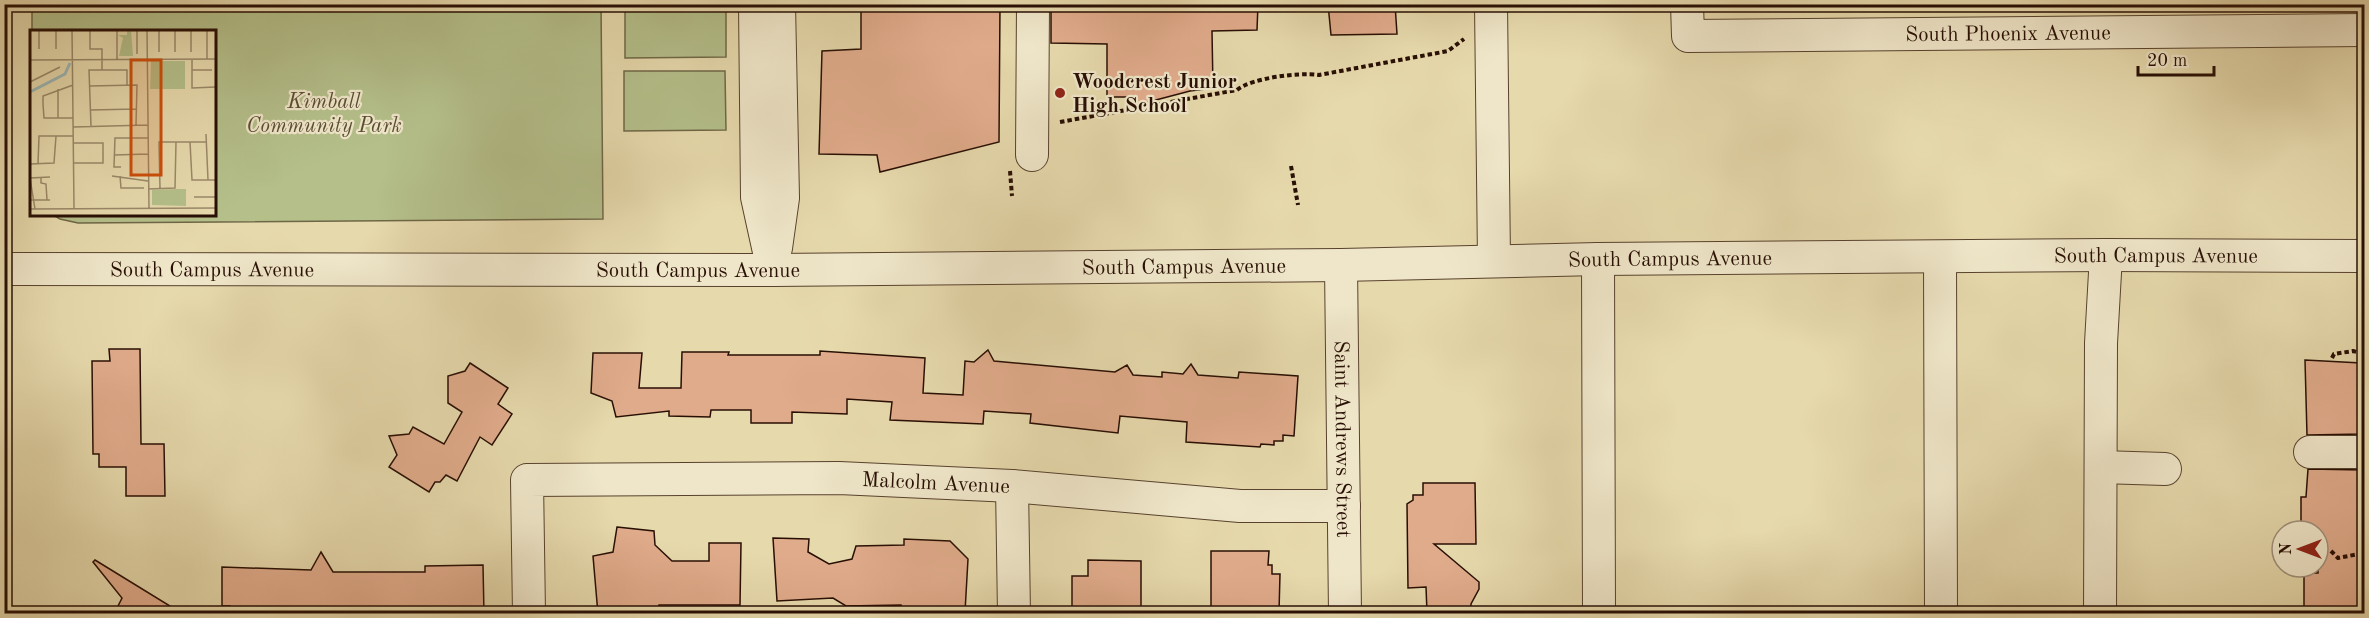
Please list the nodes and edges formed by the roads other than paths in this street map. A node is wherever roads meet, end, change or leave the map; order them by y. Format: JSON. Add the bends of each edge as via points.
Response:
{"nodes":[{"id":1,"x":755,"y":4,"type":"edge"},
{"id":2,"x":779,"y":4,"type":"edge"},
{"id":3,"x":1034,"y":4,"type":"edge"},
{"id":4,"x":1491,"y":4,"type":"edge"},
{"id":5,"x":1687,"y":4,"type":"edge"},
{"id":6,"x":2364,"y":30,"type":"edge"},
{"id":7,"x":1024,"y":149,"type":"road end"},
{"id":8,"x":2106,"y":255,"type":"junction"},
{"id":9,"x":2364,"y":256,"type":"edge"},
{"id":10,"x":1940,"y":257,"type":"junction"},
{"id":11,"x":1598,"y":259,"type":"junction"},
{"id":12,"x":1494,"y":260,"type":"junction"},
{"id":13,"x":1341,"y":265,"type":"junction"},
{"id":14,"x":4,"y":269,"type":"edge"},
{"id":15,"x":773,"y":270,"type":"junction"},
{"id":16,"x":2310,"y":452,"type":"dead end"},
{"id":17,"x":2364,"y":452,"type":"edge"},
{"id":18,"x":2101,"y":467,"type":"junction"},
{"id":19,"x":2165,"y":469,"type":"dead end"},
{"id":20,"x":1012,"y":486,"type":"junction"},
{"id":21,"x":1344,"y":506,"type":"junction"},
{"id":22,"x":530,"y":614,"type":"edge"},
{"id":23,"x":1014,"y":614,"type":"edge"},
{"id":24,"x":1345,"y":614,"type":"edge"},
{"id":25,"x":1599,"y":614,"type":"edge"},
{"id":26,"x":1941,"y":614,"type":"edge"},
{"id":27,"x":2100,"y":614,"type":"edge"}],
"edges":[{"from":1,"to":15,"type":"street","via":[[757,197]]},
{"from":2,"to":15,"type":"street","via":[[783,198]]},
{"from":3,"to":7,"type":"street"},
{"from":4,"to":12,"type":"street"},
{"from":5,"to":6,"type":"street","name":"South Phoenix Avenue","via":[[1688,36]]},
{"from":8,"to":9,"type":"street","name":"South Campus Avenue"},
{"from":8,"to":10,"type":"street","name":"South Campus Avenue"},
{"from":8,"to":18,"type":"street"},
{"from":10,"to":11,"type":"street","name":"South Campus Avenue"},
{"from":10,"to":26,"type":"street"},
{"from":11,"to":12,"type":"street","name":"South Campus Avenue"},
{"from":11,"to":25,"type":"street"},
{"from":12,"to":13,"type":"street","name":"South Campus Avenue"},
{"from":13,"to":15,"type":"street","name":"South Campus Avenue"},
{"from":13,"to":21,"type":"street","name":"Saint Andrews Street"},
{"from":14,"to":15,"type":"street","name":"South Campus Avenue"},
{"from":16,"to":17,"type":"street"},
{"from":18,"to":19,"type":"street"},
{"from":18,"to":27,"type":"street"},
{"from":20,"to":21,"type":"street","name":"Malcolm Avenue","via":[[1240,506]]},
{"from":20,"to":22,"type":"street","name":"Malcolm Avenue","via":[[839,478],[527,480]]},
{"from":20,"to":23,"type":"street"},
{"from":21,"to":24,"type":"street","name":"Saint Andrews Street"}]}
